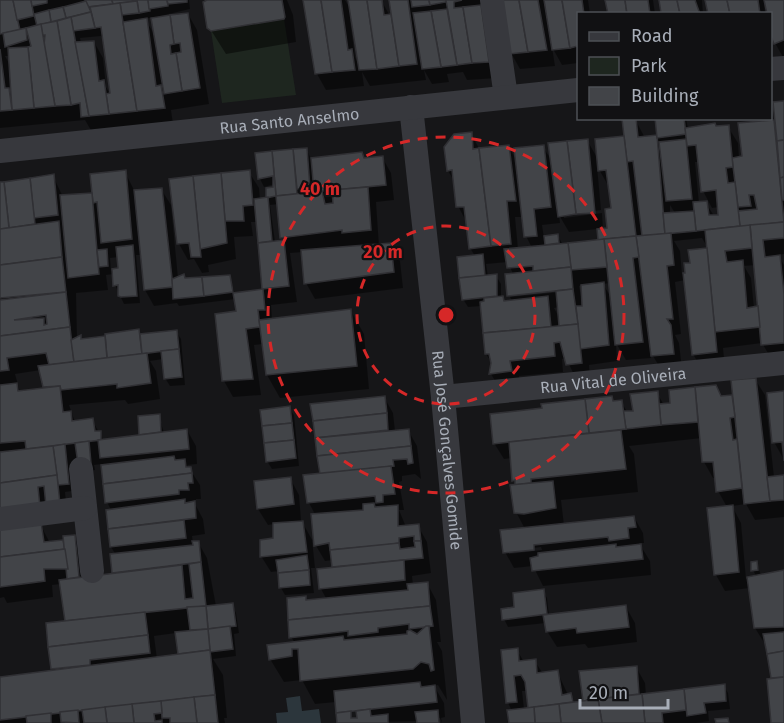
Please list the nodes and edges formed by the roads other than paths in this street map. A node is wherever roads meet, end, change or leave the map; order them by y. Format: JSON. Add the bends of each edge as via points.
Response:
{"nodes":[{"id":1,"x":492,"y":0,"type":"edge"},
{"id":2,"x":577,"y":90,"type":"edge"},
{"id":3,"x":506,"y":98,"type":"junction"},
{"id":4,"x":411,"y":107,"type":"junction"},
{"id":5,"x":0,"y":151,"type":"edge"},
{"id":6,"x":784,"y":363,"type":"edge"},
{"id":7,"x":443,"y":397,"type":"junction"},
{"id":8,"x":81,"y":470,"type":"dead end"},
{"id":9,"x":85,"y":508,"type":"junction"},
{"id":10,"x":0,"y":519,"type":"edge"},
{"id":11,"x":92,"y":571,"type":"dead end"},
{"id":12,"x":473,"y":723,"type":"edge"}],
"edges":[{"from":1,"to":3,"type":"street"},
{"from":2,"to":3,"type":"street","name":"Rua Santo Anselmo"},
{"from":3,"to":4,"type":"street","name":"Rua Santo Anselmo"},
{"from":4,"to":5,"type":"street","name":"Rua Santo Anselmo"},
{"from":4,"to":7,"type":"street","name":"Rua José Gonçalves Gomide"},
{"from":6,"to":7,"type":"street","name":"Rua Vital de Oliveira"},
{"from":7,"to":12,"type":"street","name":"Rua José Gonçalves Gomide"},
{"from":8,"to":9,"type":"street"},
{"from":9,"to":10,"type":"street"},
{"from":9,"to":11,"type":"street"}]}
